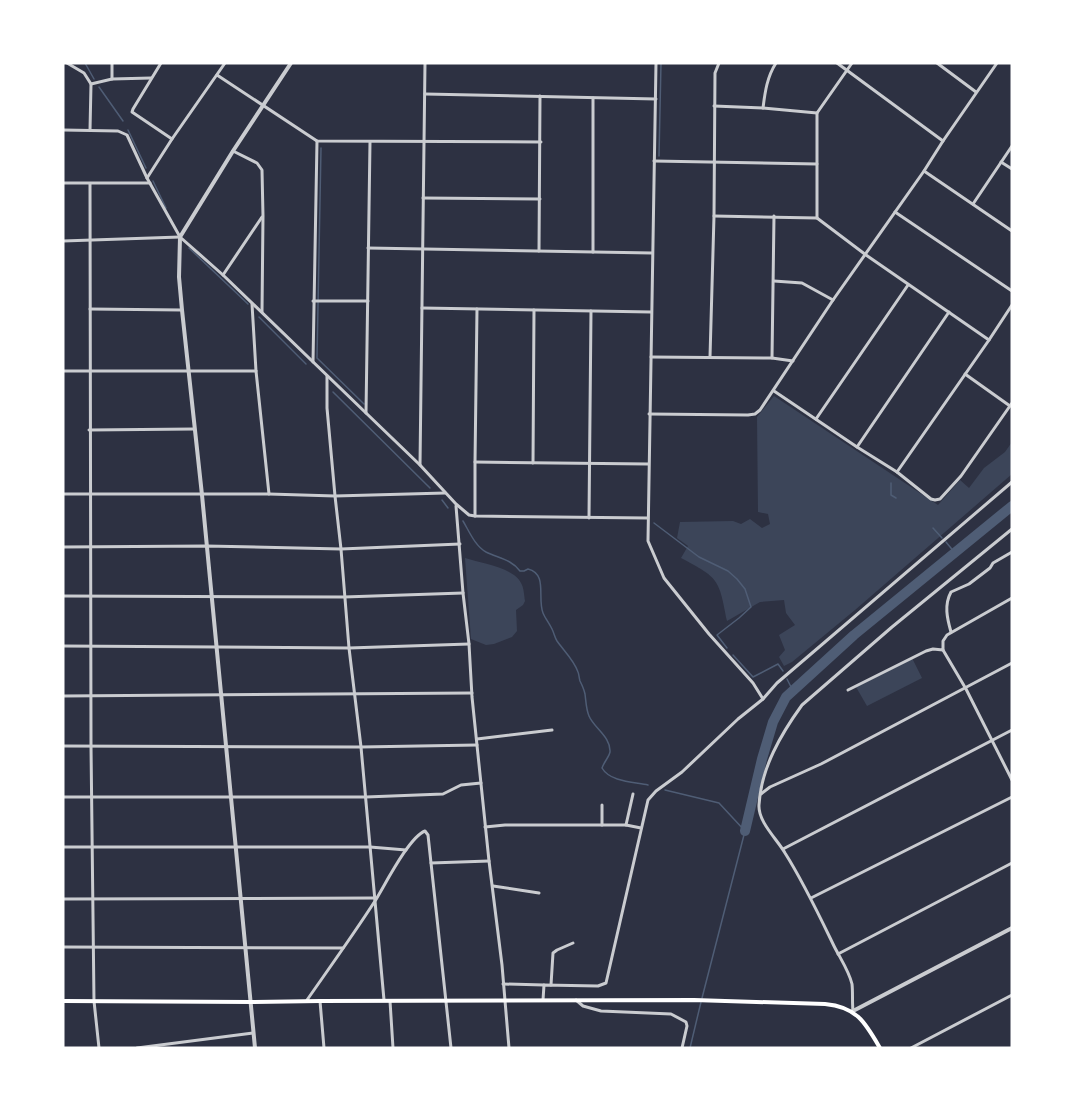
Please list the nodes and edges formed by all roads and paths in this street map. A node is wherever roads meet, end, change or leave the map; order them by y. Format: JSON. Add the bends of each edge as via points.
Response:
{"nodes":[{"id":1,"x":67,"y":63,"type":"edge"},
{"id":2,"x":112,"y":63,"type":"edge"},
{"id":3,"x":161,"y":63,"type":"edge"},
{"id":4,"x":225,"y":63,"type":"edge"},
{"id":5,"x":291,"y":63,"type":"edge"},
{"id":6,"x":425,"y":63,"type":"edge"},
{"id":7,"x":656,"y":63,"type":"edge"},
{"id":8,"x":719,"y":63,"type":"edge"},
{"id":9,"x":776,"y":63,"type":"edge"},
{"id":10,"x":837,"y":63,"type":"edge"},
{"id":11,"x":852,"y":63,"type":"edge"},
{"id":12,"x":937,"y":63,"type":"edge"},
{"id":13,"x":996,"y":63,"type":"edge"},
{"id":14,"x":846,"y":70,"type":"junction"},
{"id":15,"x":217,"y":75,"type":"junction"},
{"id":16,"x":152,"y":78,"type":"junction"},
{"id":17,"x":112,"y":79,"type":"junction"},
{"id":18,"x":90,"y":84,"type":"junction"},
{"id":19,"x":976,"y":92,"type":"junction"},
{"id":20,"x":425,"y":94,"type":"junction"},
{"id":21,"x":540,"y":96,"type":"junction"},
{"id":22,"x":593,"y":98,"type":"junction"},
{"id":23,"x":656,"y":99,"type":"junction"},
{"id":24,"x":262,"y":106,"type":"junction"},
{"id":25,"x":714,"y":106,"type":"junction"},
{"id":26,"x":763,"y":108,"type":"junction"},
{"id":27,"x":817,"y":112,"type":"junction"},
{"id":28,"x":63,"y":130,"type":"edge"},
{"id":29,"x":90,"y":130,"type":"junction"},
{"id":30,"x":172,"y":139,"type":"junction"},
{"id":31,"x":317,"y":141,"type":"junction"},
{"id":32,"x":943,"y":141,"type":"junction"},
{"id":33,"x":370,"y":142,"type":"junction"},
{"id":34,"x":423,"y":142,"type":"junction"},
{"id":35,"x":541,"y":142,"type":"junction"},
{"id":36,"x":1012,"y":146,"type":"edge"},
{"id":37,"x":233,"y":151,"type":"junction"},
{"id":38,"x":654,"y":161,"type":"junction"},
{"id":39,"x":1001,"y":162,"type":"junction"},
{"id":40,"x":714,"y":163,"type":"junction"},
{"id":41,"x":817,"y":164,"type":"junction"},
{"id":42,"x":1012,"y":169,"type":"edge"},
{"id":43,"x":924,"y":171,"type":"junction"},
{"id":44,"x":147,"y":178,"type":"junction"},
{"id":45,"x":63,"y":183,"type":"edge"},
{"id":46,"x":150,"y":183,"type":"junction"},
{"id":47,"x":90,"y":184,"type":"junction"},
{"id":48,"x":423,"y":198,"type":"junction"},
{"id":49,"x":540,"y":199,"type":"junction"},
{"id":50,"x":972,"y":204,"type":"junction"},
{"id":51,"x":895,"y":212,"type":"junction"},
{"id":52,"x":263,"y":216,"type":"junction"},
{"id":53,"x":714,"y":216,"type":"junction"},
{"id":54,"x":774,"y":216,"type":"junction"},
{"id":55,"x":817,"y":218,"type":"junction"},
{"id":56,"x":1012,"y":231,"type":"edge"},
{"id":57,"x":180,"y":237,"type":"junction"},
{"id":58,"x":90,"y":240,"type":"junction"},
{"id":59,"x":63,"y":241,"type":"edge"},
{"id":60,"x":368,"y":248,"type":"junction"},
{"id":61,"x":422,"y":249,"type":"junction"},
{"id":62,"x":539,"y":251,"type":"junction"},
{"id":63,"x":593,"y":252,"type":"junction"},
{"id":64,"x":652,"y":253,"type":"junction"},
{"id":65,"x":866,"y":255,"type":"junction"},
{"id":66,"x":223,"y":275,"type":"junction"},
{"id":67,"x":774,"y":281,"type":"junction"},
{"id":68,"x":908,"y":285,"type":"junction"},
{"id":69,"x":1012,"y":291,"type":"edge"},
{"id":70,"x":833,"y":300,"type":"junction"},
{"id":71,"x":368,"y":301,"type":"junction"},
{"id":72,"x":313,"y":302,"type":"junction"},
{"id":73,"x":252,"y":303,"type":"junction"},
{"id":74,"x":1012,"y":305,"type":"edge"},
{"id":75,"x":422,"y":308,"type":"junction"},
{"id":76,"x":90,"y":309,"type":"junction"},
{"id":77,"x":477,"y":309,"type":"junction"},
{"id":78,"x":182,"y":310,"type":"junction"},
{"id":79,"x":534,"y":310,"type":"junction"},
{"id":80,"x":591,"y":311,"type":"junction"},
{"id":81,"x":262,"y":312,"type":"junction"},
{"id":82,"x":651,"y":312,"type":"junction"},
{"id":83,"x":949,"y":312,"type":"junction"},
{"id":84,"x":989,"y":340,"type":"junction"},
{"id":85,"x":651,"y":357,"type":"junction"},
{"id":86,"x":710,"y":357,"type":"junction"},
{"id":87,"x":772,"y":358,"type":"junction"},
{"id":88,"x":313,"y":362,"type":"junction"},
{"id":89,"x":793,"y":362,"type":"junction"},
{"id":90,"x":63,"y":371,"type":"edge"},
{"id":91,"x":90,"y":371,"type":"junction"},
{"id":92,"x":188,"y":371,"type":"junction"},
{"id":93,"x":256,"y":371,"type":"junction"},
{"id":94,"x":965,"y":374,"type":"junction"},
{"id":95,"x":327,"y":376,"type":"junction"},
{"id":96,"x":774,"y":391,"type":"junction"},
{"id":97,"x":1011,"y":404,"type":"edge"},
{"id":98,"x":366,"y":413,"type":"junction"},
{"id":99,"x":649,"y":414,"type":"junction"},
{"id":100,"x":815,"y":420,"type":"junction"},
{"id":101,"x":194,"y":429,"type":"junction"},
{"id":102,"x":90,"y":430,"type":"junction"},
{"id":103,"x":856,"y":447,"type":"junction"},
{"id":104,"x":475,"y":462,"type":"junction"},
{"id":105,"x":533,"y":463,"type":"junction"},
{"id":106,"x":589,"y":463,"type":"junction"},
{"id":107,"x":648,"y":464,"type":"junction"},
{"id":108,"x":420,"y":465,"type":"junction"},
{"id":109,"x":897,"y":472,"type":"junction"},
{"id":110,"x":1012,"y":482,"type":"edge"},
{"id":111,"x":445,"y":493,"type":"junction"},
{"id":112,"x":270,"y":494,"type":"junction"},
{"id":113,"x":63,"y":495,"type":"edge"},
{"id":114,"x":91,"y":495,"type":"junction"},
{"id":115,"x":202,"y":495,"type":"junction"},
{"id":116,"x":335,"y":496,"type":"junction"},
{"id":117,"x":456,"y":504,"type":"junction"},
{"id":118,"x":475,"y":516,"type":"junction"},
{"id":119,"x":589,"y":518,"type":"junction"},
{"id":120,"x":647,"y":519,"type":"junction"},
{"id":121,"x":1012,"y":529,"type":"edge"},
{"id":122,"x":460,"y":544,"type":"junction"},
{"id":123,"x":206,"y":546,"type":"junction"},
{"id":124,"x":63,"y":547,"type":"edge"},
{"id":125,"x":91,"y":547,"type":"junction"},
{"id":126,"x":342,"y":549,"type":"junction"},
{"id":127,"x":1012,"y":552,"type":"edge"},
{"id":128,"x":462,"y":593,"type":"junction"},
{"id":129,"x":63,"y":596,"type":"edge"},
{"id":130,"x":92,"y":596,"type":"junction"},
{"id":131,"x":211,"y":596,"type":"junction"},
{"id":132,"x":344,"y":597,"type":"junction"},
{"id":133,"x":1012,"y":598,"type":"edge"},
{"id":134,"x":951,"y":632,"type":"junction"},
{"id":135,"x":469,"y":644,"type":"junction"},
{"id":136,"x":63,"y":646,"type":"edge"},
{"id":137,"x":92,"y":646,"type":"junction"},
{"id":138,"x":216,"y":647,"type":"junction"},
{"id":139,"x":350,"y":648,"type":"junction"},
{"id":140,"x":943,"y":650,"type":"junction"},
{"id":141,"x":1012,"y":663,"type":"edge"},
{"id":142,"x":966,"y":689,"type":"junction"},
{"id":143,"x":848,"y":690,"type":"dead end"},
{"id":144,"x":354,"y":693,"type":"junction"},
{"id":145,"x":472,"y":693,"type":"junction"},
{"id":146,"x":221,"y":695,"type":"junction"},
{"id":147,"x":63,"y":696,"type":"edge"},
{"id":148,"x":91,"y":696,"type":"junction"},
{"id":149,"x":763,"y":699,"type":"junction"},
{"id":150,"x":552,"y":730,"type":"dead end"},
{"id":151,"x":1012,"y":730,"type":"edge"},
{"id":152,"x":477,"y":740,"type":"junction"},
{"id":153,"x":992,"y":741,"type":"junction"},
{"id":154,"x":477,"y":745,"type":"junction"},
{"id":155,"x":63,"y":746,"type":"edge"},
{"id":156,"x":91,"y":746,"type":"junction"},
{"id":157,"x":226,"y":746,"type":"junction"},
{"id":158,"x":361,"y":747,"type":"junction"},
{"id":159,"x":1012,"y":780,"type":"edge"},
{"id":160,"x":481,"y":783,"type":"junction"},
{"id":161,"x":633,"y":794,"type":"dead end"},
{"id":162,"x":761,"y":794,"type":"junction"},
{"id":163,"x":230,"y":796,"type":"junction"},
{"id":164,"x":63,"y":797,"type":"edge"},
{"id":165,"x":93,"y":797,"type":"junction"},
{"id":166,"x":366,"y":797,"type":"junction"},
{"id":167,"x":1012,"y":797,"type":"edge"},
{"id":168,"x":602,"y":805,"type":"dead end"},
{"id":169,"x":602,"y":825,"type":"junction"},
{"id":170,"x":626,"y":825,"type":"junction"},
{"id":171,"x":485,"y":827,"type":"junction"},
{"id":172,"x":641,"y":828,"type":"junction"},
{"id":173,"x":63,"y":847,"type":"edge"},
{"id":174,"x":93,"y":847,"type":"junction"},
{"id":175,"x":236,"y":847,"type":"junction"},
{"id":176,"x":370,"y":847,"type":"junction"},
{"id":177,"x":783,"y":849,"type":"junction"},
{"id":178,"x":406,"y":850,"type":"junction"},
{"id":179,"x":489,"y":861,"type":"junction"},
{"id":180,"x":431,"y":863,"type":"junction"},
{"id":181,"x":1012,"y":863,"type":"edge"},
{"id":182,"x":492,"y":886,"type":"junction"},
{"id":183,"x":539,"y":893,"type":"dead end"},
{"id":184,"x":811,"y":898,"type":"junction"},
{"id":185,"x":63,"y":899,"type":"edge"},
{"id":186,"x":93,"y":899,"type":"junction"},
{"id":187,"x":241,"y":899,"type":"junction"},
{"id":188,"x":374,"y":900,"type":"junction"},
{"id":189,"x":1012,"y":928,"type":"edge"},
{"id":190,"x":573,"y":943,"type":"dead end"},
{"id":191,"x":63,"y":947,"type":"edge"},
{"id":192,"x":94,"y":947,"type":"junction"},
{"id":193,"x":246,"y":948,"type":"junction"},
{"id":194,"x":343,"y":948,"type":"junction"},
{"id":195,"x":838,"y":954,"type":"junction"},
{"id":196,"x":503,"y":984,"type":"junction"},
{"id":197,"x":543,"y":985,"type":"junction"},
{"id":198,"x":550,"y":985,"type":"junction"},
{"id":199,"x":1012,"y":995,"type":"edge"},
{"id":200,"x":387,"y":1000,"type":"junction"},
{"id":201,"x":543,"y":1000,"type":"junction"},
{"id":202,"x":576,"y":1000,"type":"junction"},
{"id":203,"x":63,"y":1001,"type":"edge"},
{"id":204,"x":94,"y":1001,"type":"junction"},
{"id":205,"x":307,"y":1001,"type":"junction"},
{"id":206,"x":320,"y":1001,"type":"junction"},
{"id":207,"x":447,"y":1001,"type":"junction"},
{"id":208,"x":504,"y":1001,"type":"junction"},
{"id":209,"x":250,"y":1002,"type":"junction"},
{"id":210,"x":853,"y":1011,"type":"junction"},
{"id":211,"x":253,"y":1033,"type":"junction"},
{"id":212,"x":99,"y":1048,"type":"edge"},
{"id":213,"x":137,"y":1048,"type":"edge"},
{"id":214,"x":255,"y":1048,"type":"edge"},
{"id":215,"x":324,"y":1048,"type":"edge"},
{"id":216,"x":393,"y":1048,"type":"edge"},
{"id":217,"x":451,"y":1048,"type":"edge"},
{"id":218,"x":509,"y":1048,"type":"edge"},
{"id":219,"x":682,"y":1048,"type":"edge"},
{"id":220,"x":880,"y":1048,"type":"edge"},
{"id":221,"x":911,"y":1048,"type":"edge"}],
"edges":[{"from":1,"to":18,"type":"street","via":[[84,74]]},
{"from":2,"to":17,"type":"street"},
{"from":3,"to":16,"type":"street"},
{"from":4,"to":15,"type":"street"},
{"from":5,"to":24,"type":"street"},
{"from":6,"to":20,"type":"street"},
{"from":7,"to":23,"type":"street"},
{"from":8,"to":25,"type":"street"},
{"from":9,"to":26,"type":"street","via":[[766,86]]},
{"from":10,"to":14,"type":"street"},
{"from":11,"to":14,"type":"street"},
{"from":12,"to":19,"type":"street"},
{"from":13,"to":19,"type":"street"},
{"from":14,"to":27,"type":"street"},
{"from":14,"to":32,"type":"street"},
{"from":15,"to":24,"type":"street"},
{"from":15,"to":30,"type":"street"},
{"from":16,"to":17,"type":"street"},
{"from":16,"to":30,"type":"street","via":[[132,112]]},
{"from":17,"to":18,"type":"street"},
{"from":18,"to":29,"type":"street"},
{"from":19,"to":32,"type":"street"},
{"from":20,"to":21,"type":"street"},
{"from":20,"to":34,"type":"street"},
{"from":21,"to":22,"type":"street"},
{"from":21,"to":35,"type":"street"},
{"from":22,"to":23,"type":"street"},
{"from":22,"to":63,"type":"street"},
{"from":23,"to":38,"type":"street"},
{"from":24,"to":31,"type":"street"},
{"from":24,"to":37,"type":"street"},
{"from":25,"to":26,"type":"street"},
{"from":25,"to":40,"type":"street"},
{"from":26,"to":27,"type":"street"},
{"from":27,"to":41,"type":"street"},
{"from":28,"to":29,"type":"street"},
{"from":29,"to":44,"type":"street","via":[[124,133]]},
{"from":30,"to":44,"type":"street"},
{"from":31,"to":33,"type":"street"},
{"from":31,"to":72,"type":"street"},
{"from":32,"to":43,"type":"street"},
{"from":33,"to":34,"type":"street"},
{"from":33,"to":60,"type":"street"},
{"from":34,"to":35,"type":"street"},
{"from":34,"to":48,"type":"street"},
{"from":35,"to":49,"type":"street"},
{"from":36,"to":39,"type":"street"},
{"from":37,"to":52,"type":"street","via":[[257,163],[262,170]]},
{"from":37,"to":57,"type":"street"},
{"from":38,"to":40,"type":"street"},
{"from":38,"to":64,"type":"street"},
{"from":39,"to":42,"type":"street"},
{"from":39,"to":50,"type":"street"},
{"from":40,"to":41,"type":"street"},
{"from":40,"to":53,"type":"street"},
{"from":41,"to":55,"type":"street"},
{"from":43,"to":50,"type":"street"},
{"from":43,"to":51,"type":"street"},
{"from":44,"to":46,"type":"street"},
{"from":45,"to":47,"type":"street"},
{"from":46,"to":47,"type":"street"},
{"from":46,"to":57,"type":"street"},
{"from":47,"to":58,"type":"street"},
{"from":48,"to":49,"type":"street"},
{"from":48,"to":61,"type":"street"},
{"from":49,"to":62,"type":"street"},
{"from":50,"to":56,"type":"street"},
{"from":51,"to":65,"type":"street"},
{"from":51,"to":69,"type":"street"},
{"from":52,"to":66,"type":"street"},
{"from":52,"to":81,"type":"street"},
{"from":53,"to":54,"type":"street"},
{"from":53,"to":86,"type":"street"},
{"from":54,"to":55,"type":"street"},
{"from":54,"to":67,"type":"street"},
{"from":55,"to":65,"type":"street"},
{"from":57,"to":58,"type":"street"},
{"from":57,"to":66,"type":"street"},
{"from":57,"to":78,"type":"street"},
{"from":58,"to":59,"type":"street"},
{"from":58,"to":76,"type":"street"},
{"from":60,"to":61,"type":"street"},
{"from":60,"to":71,"type":"street"},
{"from":61,"to":62,"type":"street"},
{"from":61,"to":75,"type":"street"},
{"from":62,"to":63,"type":"street"},
{"from":63,"to":64,"type":"street"},
{"from":64,"to":82,"type":"street"},
{"from":65,"to":68,"type":"street"},
{"from":65,"to":70,"type":"street"},
{"from":66,"to":73,"type":"street"},
{"from":67,"to":70,"type":"street","via":[[802,283]]},
{"from":67,"to":87,"type":"street"},
{"from":68,"to":83,"type":"street"},
{"from":68,"to":100,"type":"street"},
{"from":70,"to":89,"type":"street"},
{"from":71,"to":72,"type":"street"},
{"from":71,"to":98,"type":"street"},
{"from":72,"to":88,"type":"street"},
{"from":73,"to":81,"type":"street"},
{"from":73,"to":93,"type":"street"},
{"from":74,"to":84,"type":"street"},
{"from":75,"to":77,"type":"street"},
{"from":75,"to":108,"type":"street"},
{"from":76,"to":78,"type":"street"},
{"from":76,"to":91,"type":"street"},
{"from":77,"to":79,"type":"street"},
{"from":77,"to":104,"type":"street"},
{"from":78,"to":92,"type":"street"},
{"from":79,"to":80,"type":"street"},
{"from":79,"to":105,"type":"street"},
{"from":80,"to":82,"type":"street"},
{"from":80,"to":106,"type":"street"},
{"from":81,"to":88,"type":"street"},
{"from":82,"to":85,"type":"street"},
{"from":83,"to":84,"type":"street"},
{"from":83,"to":103,"type":"street"},
{"from":84,"to":94,"type":"street"},
{"from":85,"to":86,"type":"street"},
{"from":85,"to":99,"type":"street"},
{"from":86,"to":87,"type":"street"},
{"from":87,"to":89,"type":"street"},
{"from":88,"to":95,"type":"street"},
{"from":89,"to":96,"type":"street"},
{"from":90,"to":91,"type":"street"},
{"from":91,"to":92,"type":"street"},
{"from":91,"to":102,"type":"street"},
{"from":92,"to":93,"type":"street"},
{"from":92,"to":101,"type":"street"},
{"from":93,"to":112,"type":"street"},
{"from":94,"to":97,"type":"street"},
{"from":94,"to":109,"type":"street"},
{"from":95,"to":98,"type":"street"},
{"from":95,"to":116,"type":"street"},
{"from":96,"to":99,"type":"street","via":[[755,414]]},
{"from":96,"to":100,"type":"street"},
{"from":97,"to":109,"type":"street","via":[[962,476],[940,499],[931,499]]},
{"from":98,"to":108,"type":"street"},
{"from":99,"to":107,"type":"street"},
{"from":100,"to":103,"type":"street"},
{"from":101,"to":102,"type":"street"},
{"from":101,"to":115,"type":"street"},
{"from":102,"to":114,"type":"street"},
{"from":103,"to":109,"type":"street"},
{"from":104,"to":105,"type":"street"},
{"from":104,"to":118,"type":"street"},
{"from":105,"to":106,"type":"street"},
{"from":106,"to":107,"type":"street"},
{"from":106,"to":119,"type":"street"},
{"from":107,"to":120,"type":"street"},
{"from":108,"to":111,"type":"street"},
{"from":110,"to":149,"type":"street"},
{"from":111,"to":116,"type":"street"},
{"from":111,"to":117,"type":"street"},
{"from":112,"to":115,"type":"street"},
{"from":112,"to":116,"type":"street"},
{"from":113,"to":114,"type":"street"},
{"from":114,"to":115,"type":"street"},
{"from":114,"to":125,"type":"street"},
{"from":115,"to":123,"type":"street"},
{"from":116,"to":126,"type":"street"},
{"from":117,"to":118,"type":"street"},
{"from":117,"to":122,"type":"street"},
{"from":118,"to":119,"type":"street"},
{"from":119,"to":120,"type":"street"},
{"from":120,"to":149,"type":"street","via":[[648,541],[664,578]]},
{"from":121,"to":162,"type":"street","via":[[802,705],[771,757]]},
{"from":122,"to":126,"type":"street"},
{"from":122,"to":128,"type":"street"},
{"from":123,"to":125,"type":"street"},
{"from":123,"to":126,"type":"street"},
{"from":123,"to":131,"type":"street"},
{"from":124,"to":125,"type":"street"},
{"from":125,"to":130,"type":"street"},
{"from":126,"to":132,"type":"street"},
{"from":127,"to":134,"type":"street","via":[[969,584],[951,592],[946,604]]},
{"from":128,"to":132,"type":"street"},
{"from":128,"to":135,"type":"street"},
{"from":129,"to":130,"type":"street"},
{"from":130,"to":131,"type":"street"},
{"from":130,"to":137,"type":"street"},
{"from":131,"to":132,"type":"street"},
{"from":131,"to":138,"type":"street"},
{"from":132,"to":139,"type":"street"},
{"from":133,"to":134,"type":"street"},
{"from":134,"to":140,"type":"street","via":[[943,641]]},
{"from":135,"to":139,"type":"street"},
{"from":135,"to":145,"type":"street"},
{"from":136,"to":137,"type":"street"},
{"from":137,"to":138,"type":"street"},
{"from":137,"to":148,"type":"street"},
{"from":138,"to":139,"type":"street"},
{"from":138,"to":146,"type":"street"},
{"from":139,"to":144,"type":"street"},
{"from":140,"to":142,"type":"street"},
{"from":140,"to":143,"type":"street","via":[[926,651]]},
{"from":141,"to":142,"type":"street"},
{"from":142,"to":153,"type":"street"},
{"from":142,"to":162,"type":"street"},
{"from":144,"to":145,"type":"street"},
{"from":144,"to":146,"type":"street"},
{"from":144,"to":158,"type":"street"},
{"from":145,"to":152,"type":"street"},
{"from":146,"to":148,"type":"street"},
{"from":146,"to":157,"type":"street"},
{"from":147,"to":148,"type":"street"},
{"from":148,"to":156,"type":"street"},
{"from":149,"to":172,"type":"street","via":[[656,791],[648,800]]},
{"from":150,"to":152,"type":"street"},
{"from":151,"to":153,"type":"street"},
{"from":152,"to":154,"type":"street"},
{"from":153,"to":159,"type":"street"},
{"from":153,"to":177,"type":"street"},
{"from":154,"to":158,"type":"street"},
{"from":154,"to":160,"type":"street"},
{"from":155,"to":156,"type":"street"},
{"from":156,"to":157,"type":"street"},
{"from":156,"to":165,"type":"street"},
{"from":157,"to":158,"type":"street"},
{"from":157,"to":163,"type":"street"},
{"from":158,"to":166,"type":"street"},
{"from":160,"to":166,"type":"street","via":[[460,785],[443,794]]},
{"from":160,"to":171,"type":"street"},
{"from":161,"to":170,"type":"street"},
{"from":162,"to":177,"type":"street","via":[[761,815]]},
{"from":163,"to":165,"type":"street"},
{"from":163,"to":166,"type":"street"},
{"from":163,"to":175,"type":"street"},
{"from":164,"to":165,"type":"street"},
{"from":165,"to":174,"type":"street"},
{"from":166,"to":176,"type":"street"},
{"from":167,"to":184,"type":"street"},
{"from":168,"to":169,"type":"street"},
{"from":169,"to":170,"type":"street"},
{"from":169,"to":171,"type":"street"},
{"from":170,"to":172,"type":"street"},
{"from":171,"to":179,"type":"street"},
{"from":172,"to":198,"type":"street","via":[[606,983]]},
{"from":173,"to":174,"type":"street"},
{"from":174,"to":175,"type":"street"},
{"from":174,"to":186,"type":"street"},
{"from":175,"to":176,"type":"street"},
{"from":175,"to":187,"type":"street"},
{"from":176,"to":178,"type":"street"},
{"from":176,"to":188,"type":"street"},
{"from":177,"to":184,"type":"street"},
{"from":178,"to":180,"type":"street","via":[[425,831]]},
{"from":178,"to":188,"type":"street"},
{"from":179,"to":180,"type":"street"},
{"from":179,"to":182,"type":"street"},
{"from":180,"to":207,"type":"street"},
{"from":181,"to":195,"type":"street"},
{"from":182,"to":183,"type":"street"},
{"from":182,"to":196,"type":"street"},
{"from":184,"to":195,"type":"street"},
{"from":185,"to":186,"type":"street"},
{"from":186,"to":187,"type":"street"},
{"from":186,"to":192,"type":"street"},
{"from":187,"to":188,"type":"street"},
{"from":187,"to":193,"type":"street"},
{"from":188,"to":194,"type":"street"},
{"from":188,"to":200,"type":"street"},
{"from":189,"to":210,"type":"street"},
{"from":190,"to":198,"type":"street","via":[[553,953]]},
{"from":191,"to":192,"type":"street"},
{"from":192,"to":193,"type":"street"},
{"from":192,"to":204,"type":"street"},
{"from":193,"to":194,"type":"street"},
{"from":193,"to":209,"type":"street"},
{"from":194,"to":205,"type":"street"},
{"from":195,"to":210,"type":"street","via":[[851,982]]},
{"from":196,"to":197,"type":"street"},
{"from":196,"to":208,"type":"street"},
{"from":197,"to":198,"type":"street"},
{"from":197,"to":201,"type":"street"},
{"from":199,"to":221,"type":"street"},
{"from":200,"to":206,"type":"main road"},
{"from":200,"to":207,"type":"main road"},
{"from":200,"to":216,"type":"street"},
{"from":201,"to":202,"type":"main road"},
{"from":201,"to":208,"type":"main road"},
{"from":202,"to":210,"type":"main road","via":[[825,1004]]},
{"from":202,"to":219,"type":"street","via":[[601,1011],[672,1014],[686,1022]]},
{"from":203,"to":204,"type":"main road"},
{"from":204,"to":209,"type":"main road"},
{"from":204,"to":212,"type":"street"},
{"from":205,"to":206,"type":"main road"},
{"from":205,"to":209,"type":"main road"},
{"from":206,"to":215,"type":"street"},
{"from":207,"to":208,"type":"main road"},
{"from":207,"to":217,"type":"street"},
{"from":208,"to":218,"type":"street"},
{"from":209,"to":211,"type":"street"},
{"from":210,"to":220,"type":"main road"},
{"from":211,"to":213,"type":"street"},
{"from":211,"to":214,"type":"street"}]}
